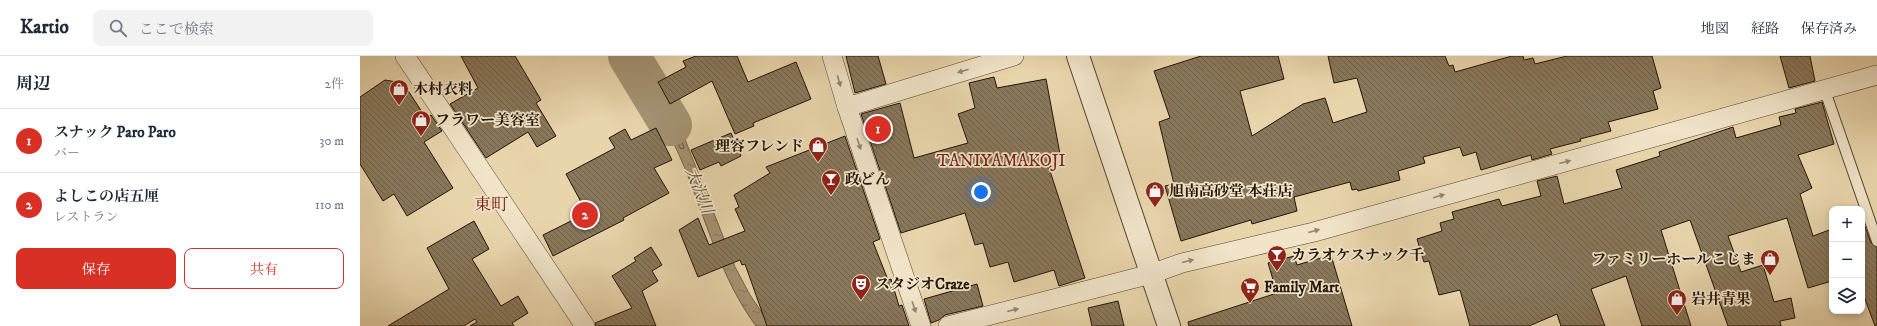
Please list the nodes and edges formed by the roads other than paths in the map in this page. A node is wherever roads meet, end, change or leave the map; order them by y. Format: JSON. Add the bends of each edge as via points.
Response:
{"nodes":[{"id":1,"x":405,"y":56,"type":"edge"},
{"id":2,"x":832,"y":56,"type":"edge"},
{"id":3,"x":1014,"y":56,"type":"edge"},
{"id":4,"x":1078,"y":56,"type":"edge"},
{"id":5,"x":1877,"y":75,"type":"edge"},
{"id":6,"x":1825,"y":91,"type":"junction"},
{"id":7,"x":847,"y":107,"type":"junction"},
{"id":8,"x":1877,"y":241,"type":"edge"},
{"id":9,"x":1151,"y":274,"type":"junction"},
{"id":10,"x":585,"y":326,"type":"edge"},
{"id":11,"x":921,"y":326,"type":"edge"},
{"id":12,"x":948,"y":326,"type":"edge"},
{"id":13,"x":1169,"y":326,"type":"edge"}],
"edges":[{"from":1,"to":10,"type":"street"},
{"from":2,"to":7,"type":"street","one_way":true},
{"from":3,"to":7,"type":"street","one_way":true},
{"from":4,"to":9,"type":"street"},
{"from":5,"to":6,"type":"street"},
{"from":6,"to":8,"type":"lane"},
{"from":9,"to":6,"type":"street","one_way":true,"via":[[1182,263],[1314,232]]},
{"from":7,"to":11,"type":"street","one_way":true},
{"from":12,"to":9,"type":"street","one_way":true},
{"from":9,"to":13,"type":"street"}]}
